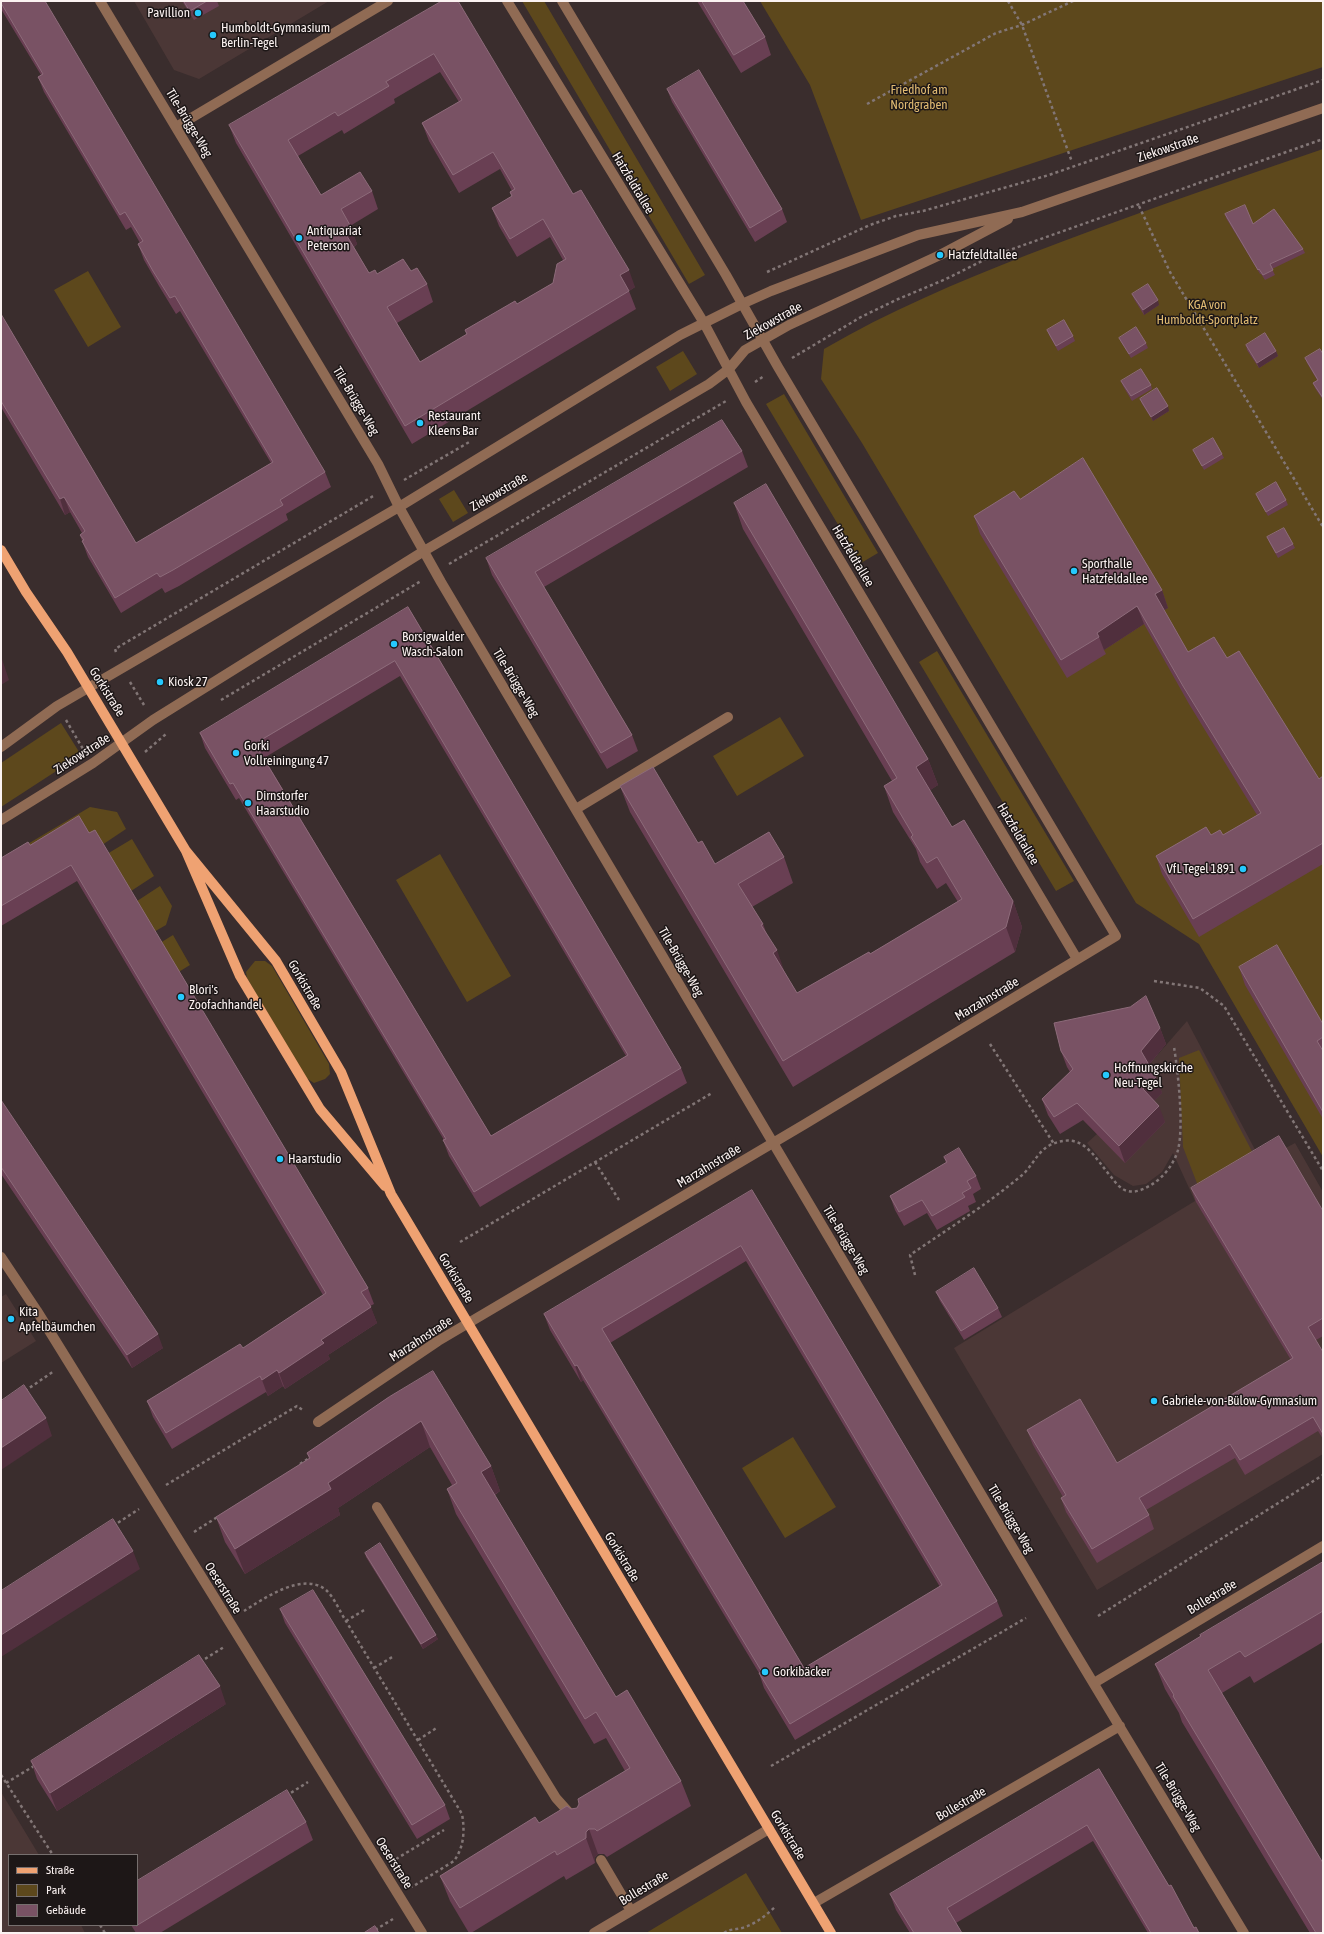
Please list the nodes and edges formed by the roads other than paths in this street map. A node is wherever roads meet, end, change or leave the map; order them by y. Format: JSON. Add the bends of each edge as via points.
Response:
{"nodes":[{"id":1,"x":100,"y":1,"type":"edge"},
{"id":2,"x":388,"y":1,"type":"edge"},
{"id":3,"x":507,"y":1,"type":"edge"},
{"id":4,"x":562,"y":1,"type":"edge"},
{"id":5,"x":1323,"y":108,"type":"edge"},
{"id":6,"x":176,"y":127,"type":"junction"},
{"id":7,"x":1022,"y":212,"type":"junction"},
{"id":8,"x":742,"y":304,"type":"junction"},
{"id":9,"x":704,"y":323,"type":"junction"},
{"id":10,"x":762,"y":340,"type":"junction"},
{"id":11,"x":729,"y":370,"type":"junction"},
{"id":12,"x":399,"y":507,"type":"junction"},
{"id":13,"x":1,"y":550,"type":"edge"},
{"id":14,"x":424,"y":552,"type":"junction"},
{"id":15,"x":89,"y":688,"type":"junction"},
{"id":16,"x":728,"y":717,"type":"dead end"},
{"id":17,"x":123,"y":743,"type":"junction"},
{"id":18,"x":1,"y":747,"type":"edge"},
{"id":19,"x":576,"y":809,"type":"junction"},
{"id":20,"x":1,"y":820,"type":"edge"},
{"id":21,"x":186,"y":851,"type":"junction"},
{"id":22,"x":1077,"y":959,"type":"junction"},
{"id":23,"x":773,"y":1143,"type":"junction"},
{"id":24,"x":391,"y":1194,"type":"junction"},
{"id":25,"x":1,"y":1257,"type":"edge"},
{"id":26,"x":468,"y":1324,"type":"junction"},
{"id":27,"x":318,"y":1422,"type":"road end"},
{"id":28,"x":377,"y":1507,"type":"dead end"},
{"id":29,"x":1323,"y":1546,"type":"edge"},
{"id":30,"x":1094,"y":1683,"type":"junction"},
{"id":31,"x":1120,"y":1726,"type":"junction"},
{"id":32,"x":577,"y":1822,"type":"edge"},
{"id":33,"x":769,"y":1829,"type":"junction"},
{"id":34,"x":601,"y":1860,"type":"edge"},
{"id":35,"x":814,"y":1903,"type":"junction"},
{"id":36,"x":631,"y":1911,"type":"junction"},
{"id":37,"x":422,"y":1933,"type":"edge"},
{"id":38,"x":594,"y":1933,"type":"edge"},
{"id":39,"x":831,"y":1933,"type":"edge"},
{"id":40,"x":1244,"y":1933,"type":"edge"}],
"edges":[{"from":1,"to":6,"type":"street","name":"Tile-Brügge-Weg"},
{"from":2,"to":6,"type":"street"},
{"from":3,"to":9,"type":"street","name":"Hatzfeldtallee"},
{"from":4,"to":8,"type":"street"},
{"from":5,"to":7,"type":"street","name":"Ziekowstraße"},
{"from":6,"to":12,"type":"street","name":"Tile-Brügge-Weg","via":[[378,464]]},
{"from":7,"to":8,"type":"street","name":"Ziekowstraße","via":[[918,235],[771,290]]},
{"from":7,"to":10,"type":"street","name":"Ziekowstraße","via":[[940,255]]},
{"from":8,"to":9,"type":"street","name":"Ziekowstraße"},
{"from":8,"to":10,"type":"street"},
{"from":9,"to":11,"type":"street","name":"Hatzfeldtallee"},
{"from":9,"to":12,"type":"street","name":"Ziekowstraße","via":[[680,335]]},
{"from":10,"to":11,"type":"street","name":"Ziekowstraße","via":[[745,350]]},
{"from":10,"to":22,"type":"street","name":"Marzahnstraße","via":[[1116,936]]},
{"from":11,"to":14,"type":"street","name":"Ziekowstraße"},
{"from":11,"to":22,"type":"street","name":"Hatzfeldtallee"},
{"from":12,"to":14,"type":"street","name":"Tile-Brügge-Weg"},
{"from":12,"to":15,"type":"street","name":"Ziekowstraße"},
{"from":13,"to":15,"type":"main road","name":"Gorkistraße"},
{"from":14,"to":17,"type":"street","name":"Ziekowstraße","via":[[153,720]]},
{"from":14,"to":19,"type":"street","name":"Tile-Brügge-Weg"},
{"from":15,"to":17,"type":"main road","name":"Gorkistraße"},
{"from":15,"to":18,"type":"street","name":"Ziekowstraße","via":[[58,706]]},
{"from":16,"to":19,"type":"street"},
{"from":17,"to":20,"type":"street","name":"Ziekowstraße"},
{"from":17,"to":21,"type":"main road","name":"Gorkistraße"},
{"from":19,"to":23,"type":"street","name":"Tile-Brügge-Weg"},
{"from":21,"to":24,"type":"main road","name":"Gorkistraße","via":[[240,976],[320,1109]]},
{"from":21,"to":24,"type":"main road","name":"Gorkistraße","via":[[276,961],[341,1072]]},
{"from":22,"to":23,"type":"street","name":"Marzahnstraße"},
{"from":23,"to":26,"type":"street","name":"Marzahnstraße"},
{"from":23,"to":30,"type":"street","name":"Tile-Brügge-Weg"},
{"from":24,"to":26,"type":"main road","name":"Gorkistraße"},
{"from":25,"to":37,"type":"street","name":"Oeserstraße","via":[[37,1311]]},
{"from":26,"to":27,"type":"street","name":"Marzahnstraße","via":[[438,1341]]},
{"from":26,"to":33,"type":"main road","name":"Gorkistraße"},
{"from":28,"to":32,"type":"street","via":[[556,1798]]},
{"from":29,"to":30,"type":"street","name":"Bollestraße"},
{"from":30,"to":31,"type":"street","name":"Tile-Brügge-Weg"},
{"from":31,"to":35,"type":"street","name":"Bollestraße"},
{"from":31,"to":40,"type":"street","name":"Tile-Brügge-Weg"},
{"from":33,"to":35,"type":"main road","name":"Gorkistraße"},
{"from":33,"to":36,"type":"street","name":"Bollestraße"},
{"from":34,"to":36,"type":"street"},
{"from":35,"to":39,"type":"main road","name":"Gorkistraße"},
{"from":36,"to":38,"type":"street","name":"Bollestraße"}]}
